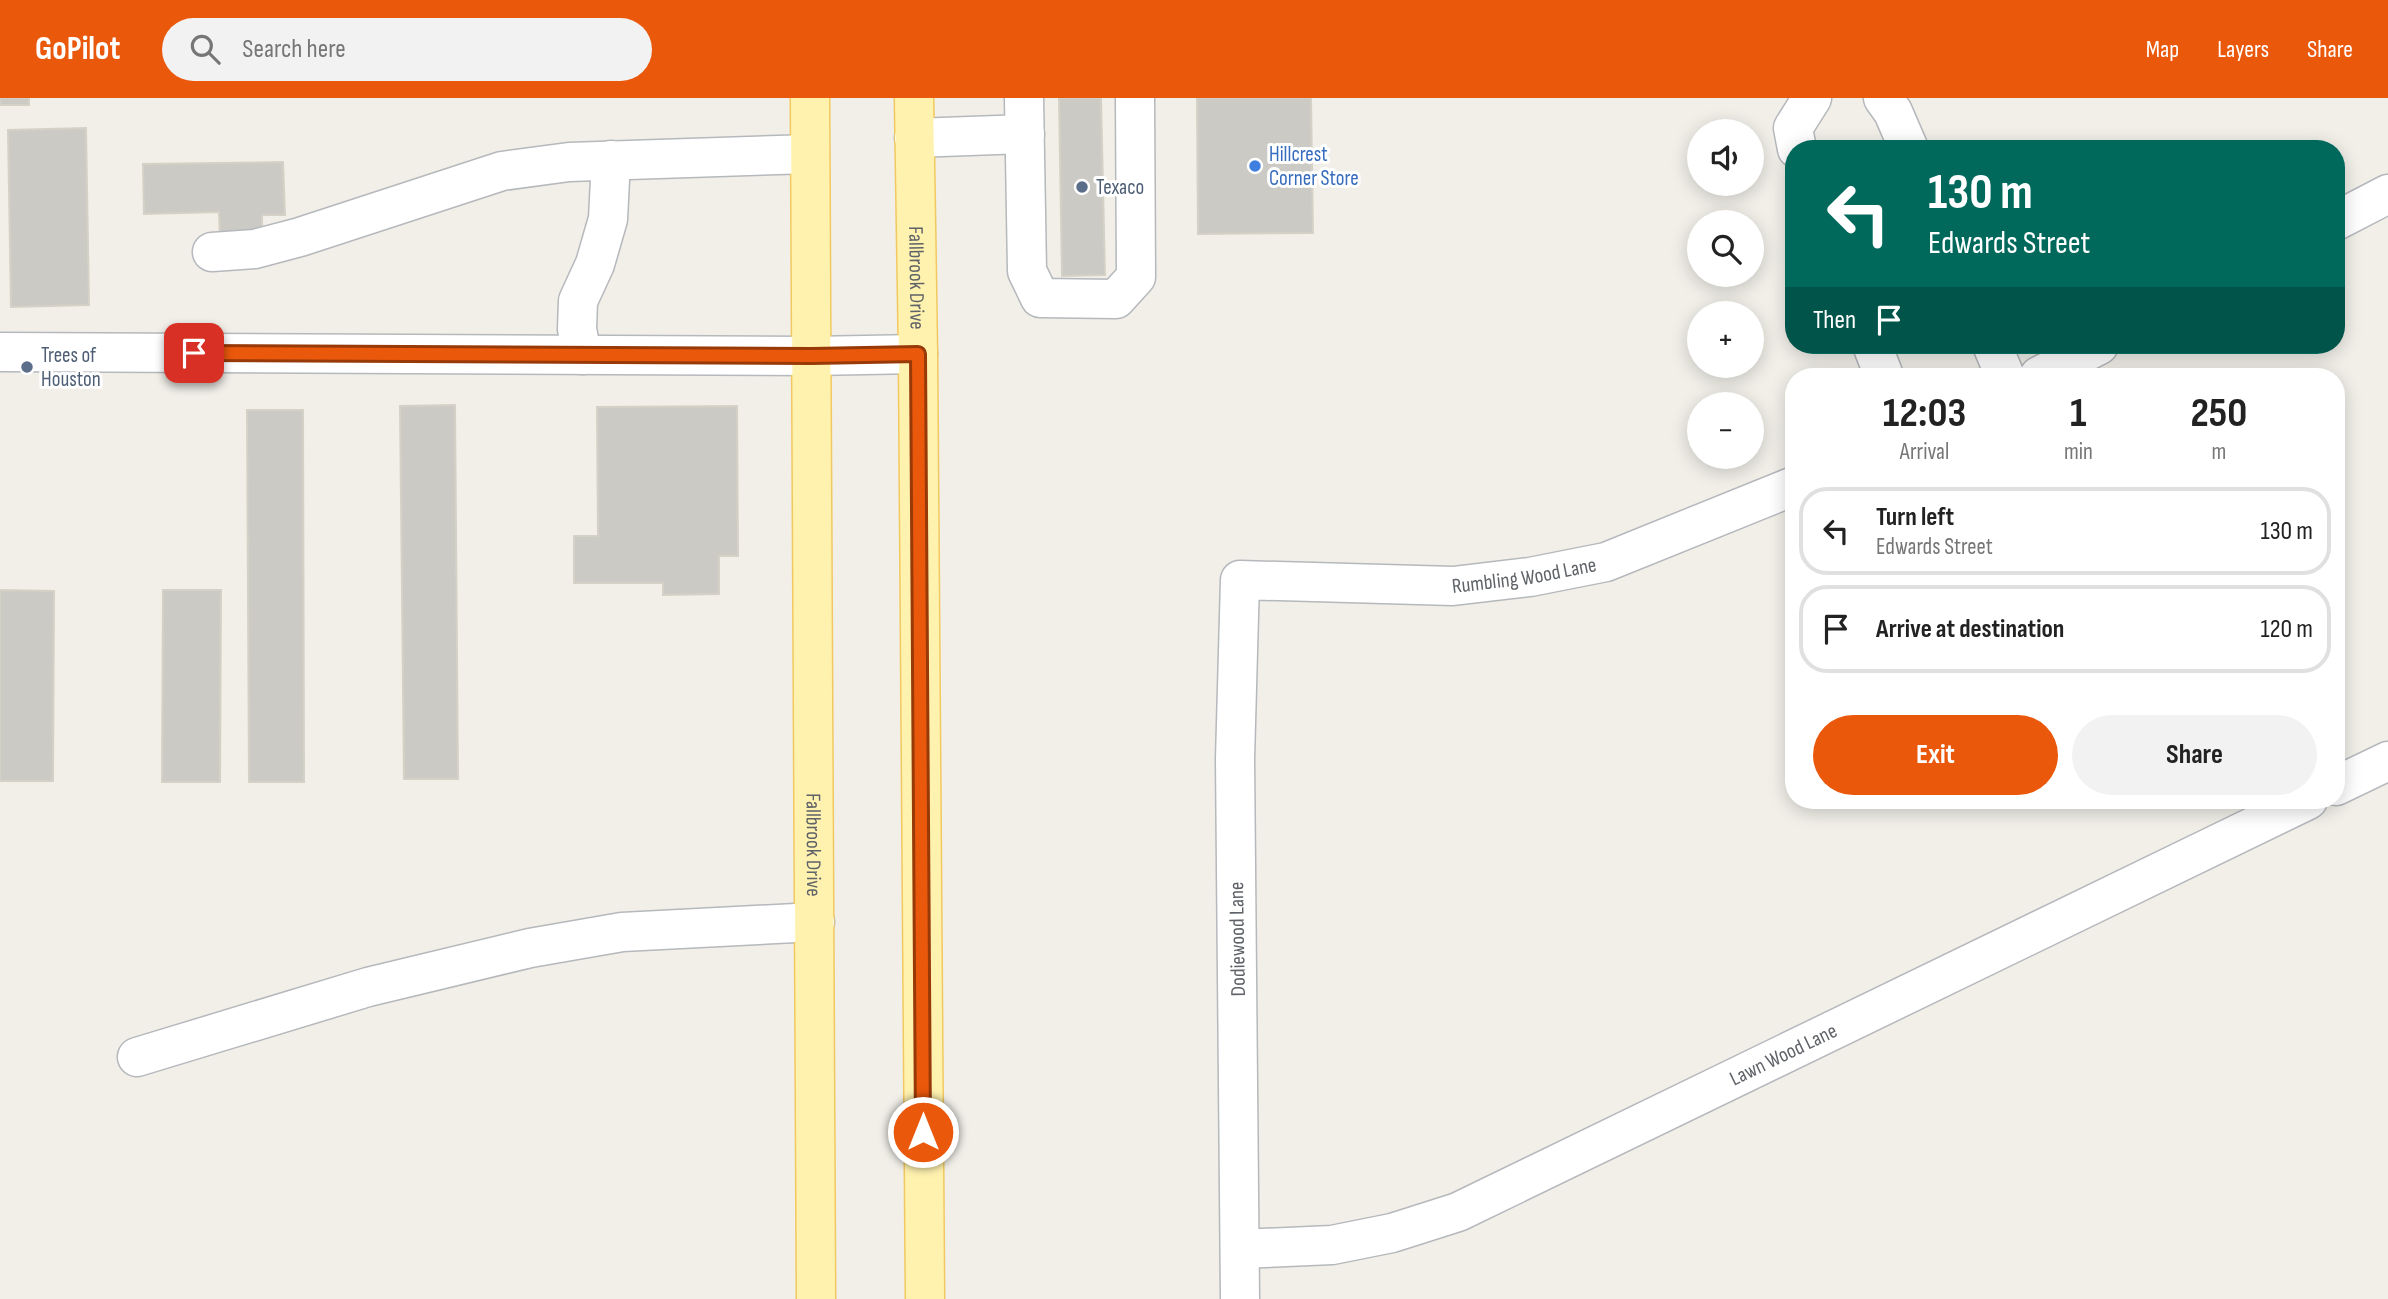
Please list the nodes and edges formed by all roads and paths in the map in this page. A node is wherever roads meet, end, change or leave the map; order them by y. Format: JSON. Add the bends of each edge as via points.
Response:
{"nodes":[{"id":1,"x":810,"y":98,"type":"edge"},
{"id":2,"x":914,"y":98,"type":"edge"},
{"id":3,"x":1135,"y":98,"type":"edge"},
{"id":4,"x":1812,"y":98,"type":"edge"},
{"id":5,"x":1883,"y":98,"type":"edge"},
{"id":6,"x":1025,"y":116,"type":"edge"},
{"id":7,"x":915,"y":138,"type":"junction"},
{"id":8,"x":1795,"y":140,"type":"edge"},
{"id":9,"x":1905,"y":140,"type":"edge"},
{"id":10,"x":810,"y":154,"type":"junction"},
{"id":11,"x":611,"y":160,"type":"junction"},
{"id":12,"x":2388,"y":194,"type":"edge"},
{"id":13,"x":2345,"y":216,"type":"edge"},
{"id":14,"x":212,"y":252,"type":"dead end"},
{"id":15,"x":0,"y":352,"type":"edge"},
{"id":16,"x":918,"y":354,"type":"junction"},
{"id":17,"x":2082,"y":354,"type":"edge"},
{"id":18,"x":582,"y":355,"type":"junction"},
{"id":19,"x":812,"y":356,"type":"junction"},
{"id":20,"x":2054,"y":368,"type":"edge"},
{"id":21,"x":1785,"y":490,"type":"edge"},
{"id":22,"x":1240,"y":580,"type":"joint"},
{"id":23,"x":2388,"y":761,"type":"edge"},
{"id":24,"x":2345,"y":782,"type":"edge"},
{"id":25,"x":2289,"y":809,"type":"edge"},
{"id":26,"x":815,"y":922,"type":"junction"},
{"id":27,"x":137,"y":1057,"type":"dead end"},
{"id":28,"x":1240,"y":1249,"type":"junction"},
{"id":29,"x":816,"y":1299,"type":"edge"},
{"id":30,"x":925,"y":1299,"type":"edge"},
{"id":31,"x":1240,"y":1299,"type":"edge"}],
"edges":[{"from":1,"to":10,"type":"main road","name":"Fallbrook Drive"},
{"from":2,"to":7,"type":"main road","name":"Fallbrook Drive"},
{"from":3,"to":6,"type":"street","via":[[1136,277],[1116,299],[1040,298],[1027,271]]},
{"from":4,"to":8,"type":"street","via":[[1793,128]]},
{"from":5,"to":9,"type":"street"},
{"from":6,"to":7,"type":"street"},
{"from":7,"to":16,"type":"main road","name":"Fallbrook Drive"},
{"from":10,"to":11,"type":"street"},
{"from":10,"to":19,"type":"main road","name":"Fallbrook Drive"},
{"from":11,"to":14,"type":"street","via":[[502,171],[300,237],[255,249]]},
{"from":11,"to":18,"type":"street","via":[[608,219],[578,301]]},
{"from":12,"to":13,"type":"street"},
{"from":15,"to":18,"type":"street"},
{"from":16,"to":19,"type":"street"},
{"from":16,"to":30,"type":"main road","name":"Fallbrook Drive"},
{"from":17,"to":20,"type":"street"},
{"from":18,"to":19,"type":"street"},
{"from":19,"to":26,"type":"main road","name":"Fallbrook Drive"},
{"from":21,"to":22,"type":"street","name":"Rumbling Wood Lane","via":[[1606,562],[1531,577],[1453,586]]},
{"from":22,"to":28,"type":"street","name":"Dodiewood Lane","via":[[1235,759]]},
{"from":23,"to":24,"type":"street"},
{"from":25,"to":28,"type":"street","name":"Lawn Wood Lane","via":[[1458,1212],[1392,1233],[1332,1245]]},
{"from":26,"to":27,"type":"street","via":[[622,932],[530,948],[368,988]]},
{"from":26,"to":29,"type":"main road","name":"Fallbrook Drive"},
{"from":28,"to":31,"type":"street","name":"Dodiewood Lane"}]}
